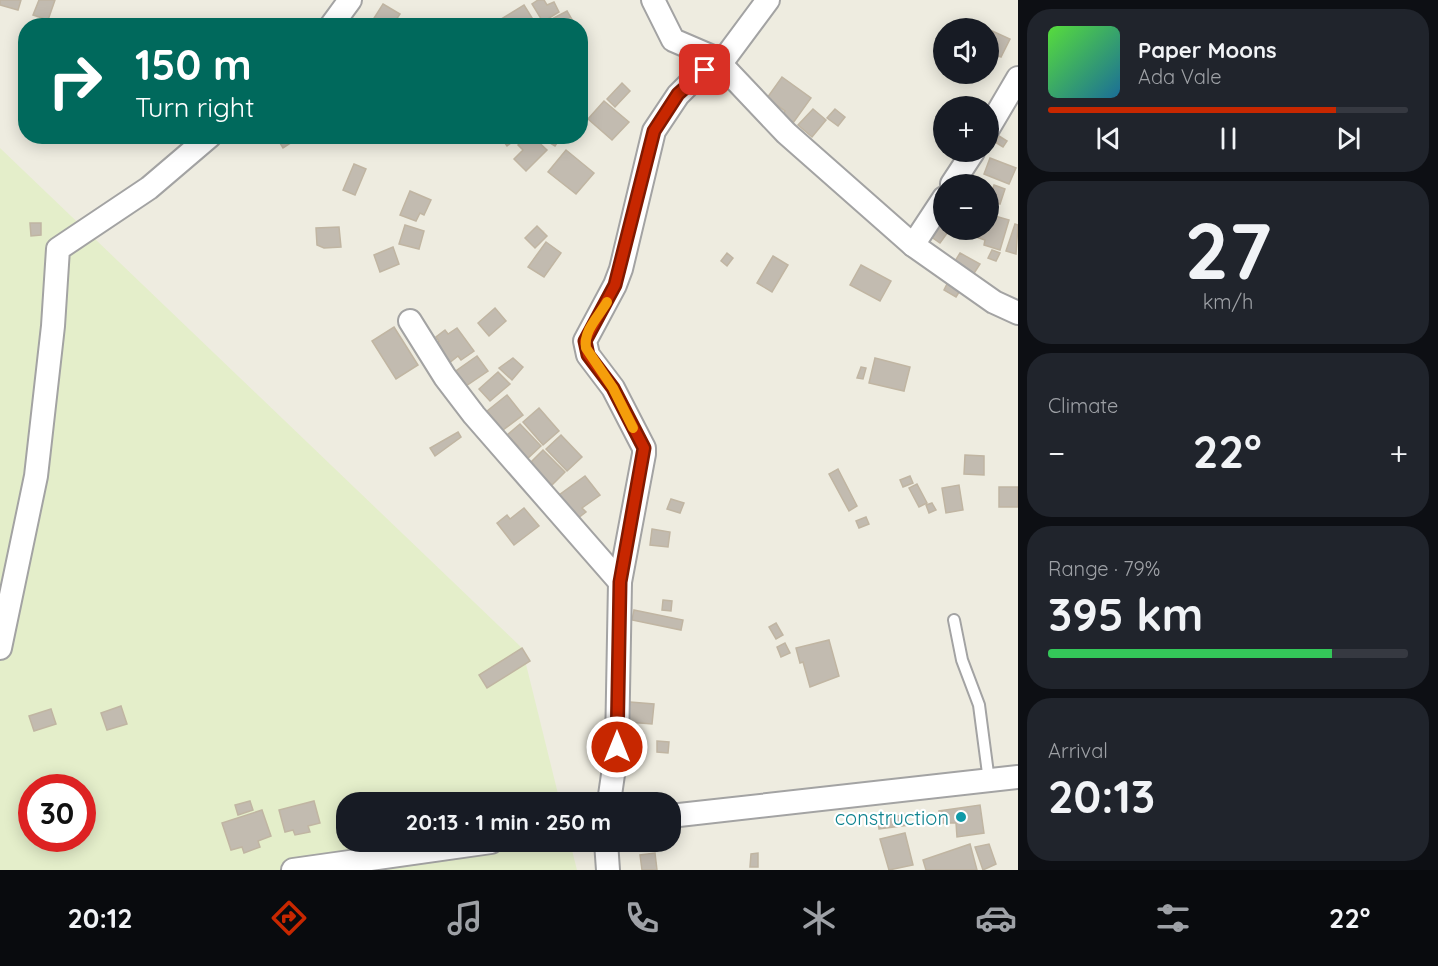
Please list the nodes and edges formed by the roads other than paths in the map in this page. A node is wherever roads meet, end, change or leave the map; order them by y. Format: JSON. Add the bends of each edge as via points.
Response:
{"nodes":[{"id":1,"x":351,"y":0,"type":"edge"},
{"id":2,"x":652,"y":0,"type":"edge"},
{"id":3,"x":768,"y":0,"type":"edge"},
{"id":4,"x":337,"y":18,"type":"edge"},
{"id":5,"x":717,"y":62,"type":"junction"},
{"id":6,"x":1018,"y":78,"type":"edge"},
{"id":7,"x":999,"y":110,"type":"edge"},
{"id":8,"x":201,"y":144,"type":"edge"},
{"id":9,"x":933,"y":215,"type":"edge"},
{"id":10,"x":913,"y":245,"type":"junction"},
{"id":11,"x":1018,"y":313,"type":"edge"},
{"id":12,"x":410,"y":321,"type":"dead end"},
{"id":13,"x":620,"y":582,"type":"junction"},
{"id":14,"x":954,"y":620,"type":"dead end"},
{"id":15,"x":0,"y":648,"type":"edge"},
{"id":16,"x":1018,"y":777,"type":"edge"},
{"id":17,"x":989,"y":781,"type":"junction"},
{"id":18,"x":610,"y":792,"type":"edge"},
{"id":19,"x":681,"y":815,"type":"edge"},
{"id":20,"x":420,"y":852,"type":"edge"},
{"id":21,"x":607,"y":852,"type":"edge"},
{"id":22,"x":293,"y":870,"type":"edge"},
{"id":23,"x":608,"y":870,"type":"edge"}],
"edges":[{"from":1,"to":4,"type":"street"},
{"from":2,"to":5,"type":"street","via":[[673,40]]},
{"from":3,"to":5,"type":"street"},
{"from":5,"to":10,"type":"street","via":[[786,133]]},
{"from":5,"to":13,"type":"street","via":[[678,94],[654,131],[615,285],[585,341],[588,355],[613,388],[644,448]]},
{"from":6,"to":7,"type":"street"},
{"from":8,"to":15,"type":"street","via":[[149,188],[58,249],[36,476]]},
{"from":9,"to":10,"type":"street"},
{"from":10,"to":11,"type":"street","via":[[994,302]]},
{"from":12,"to":13,"type":"street","via":[[474,415]]},
{"from":13,"to":18,"type":"street","via":[[617,747]]},
{"from":14,"to":17,"type":"lane","via":[[962,660],[979,705]]},
{"from":16,"to":17,"type":"street"},
{"from":17,"to":19,"type":"street"},
{"from":20,"to":22,"type":"street"},
{"from":21,"to":23,"type":"street"}]}
